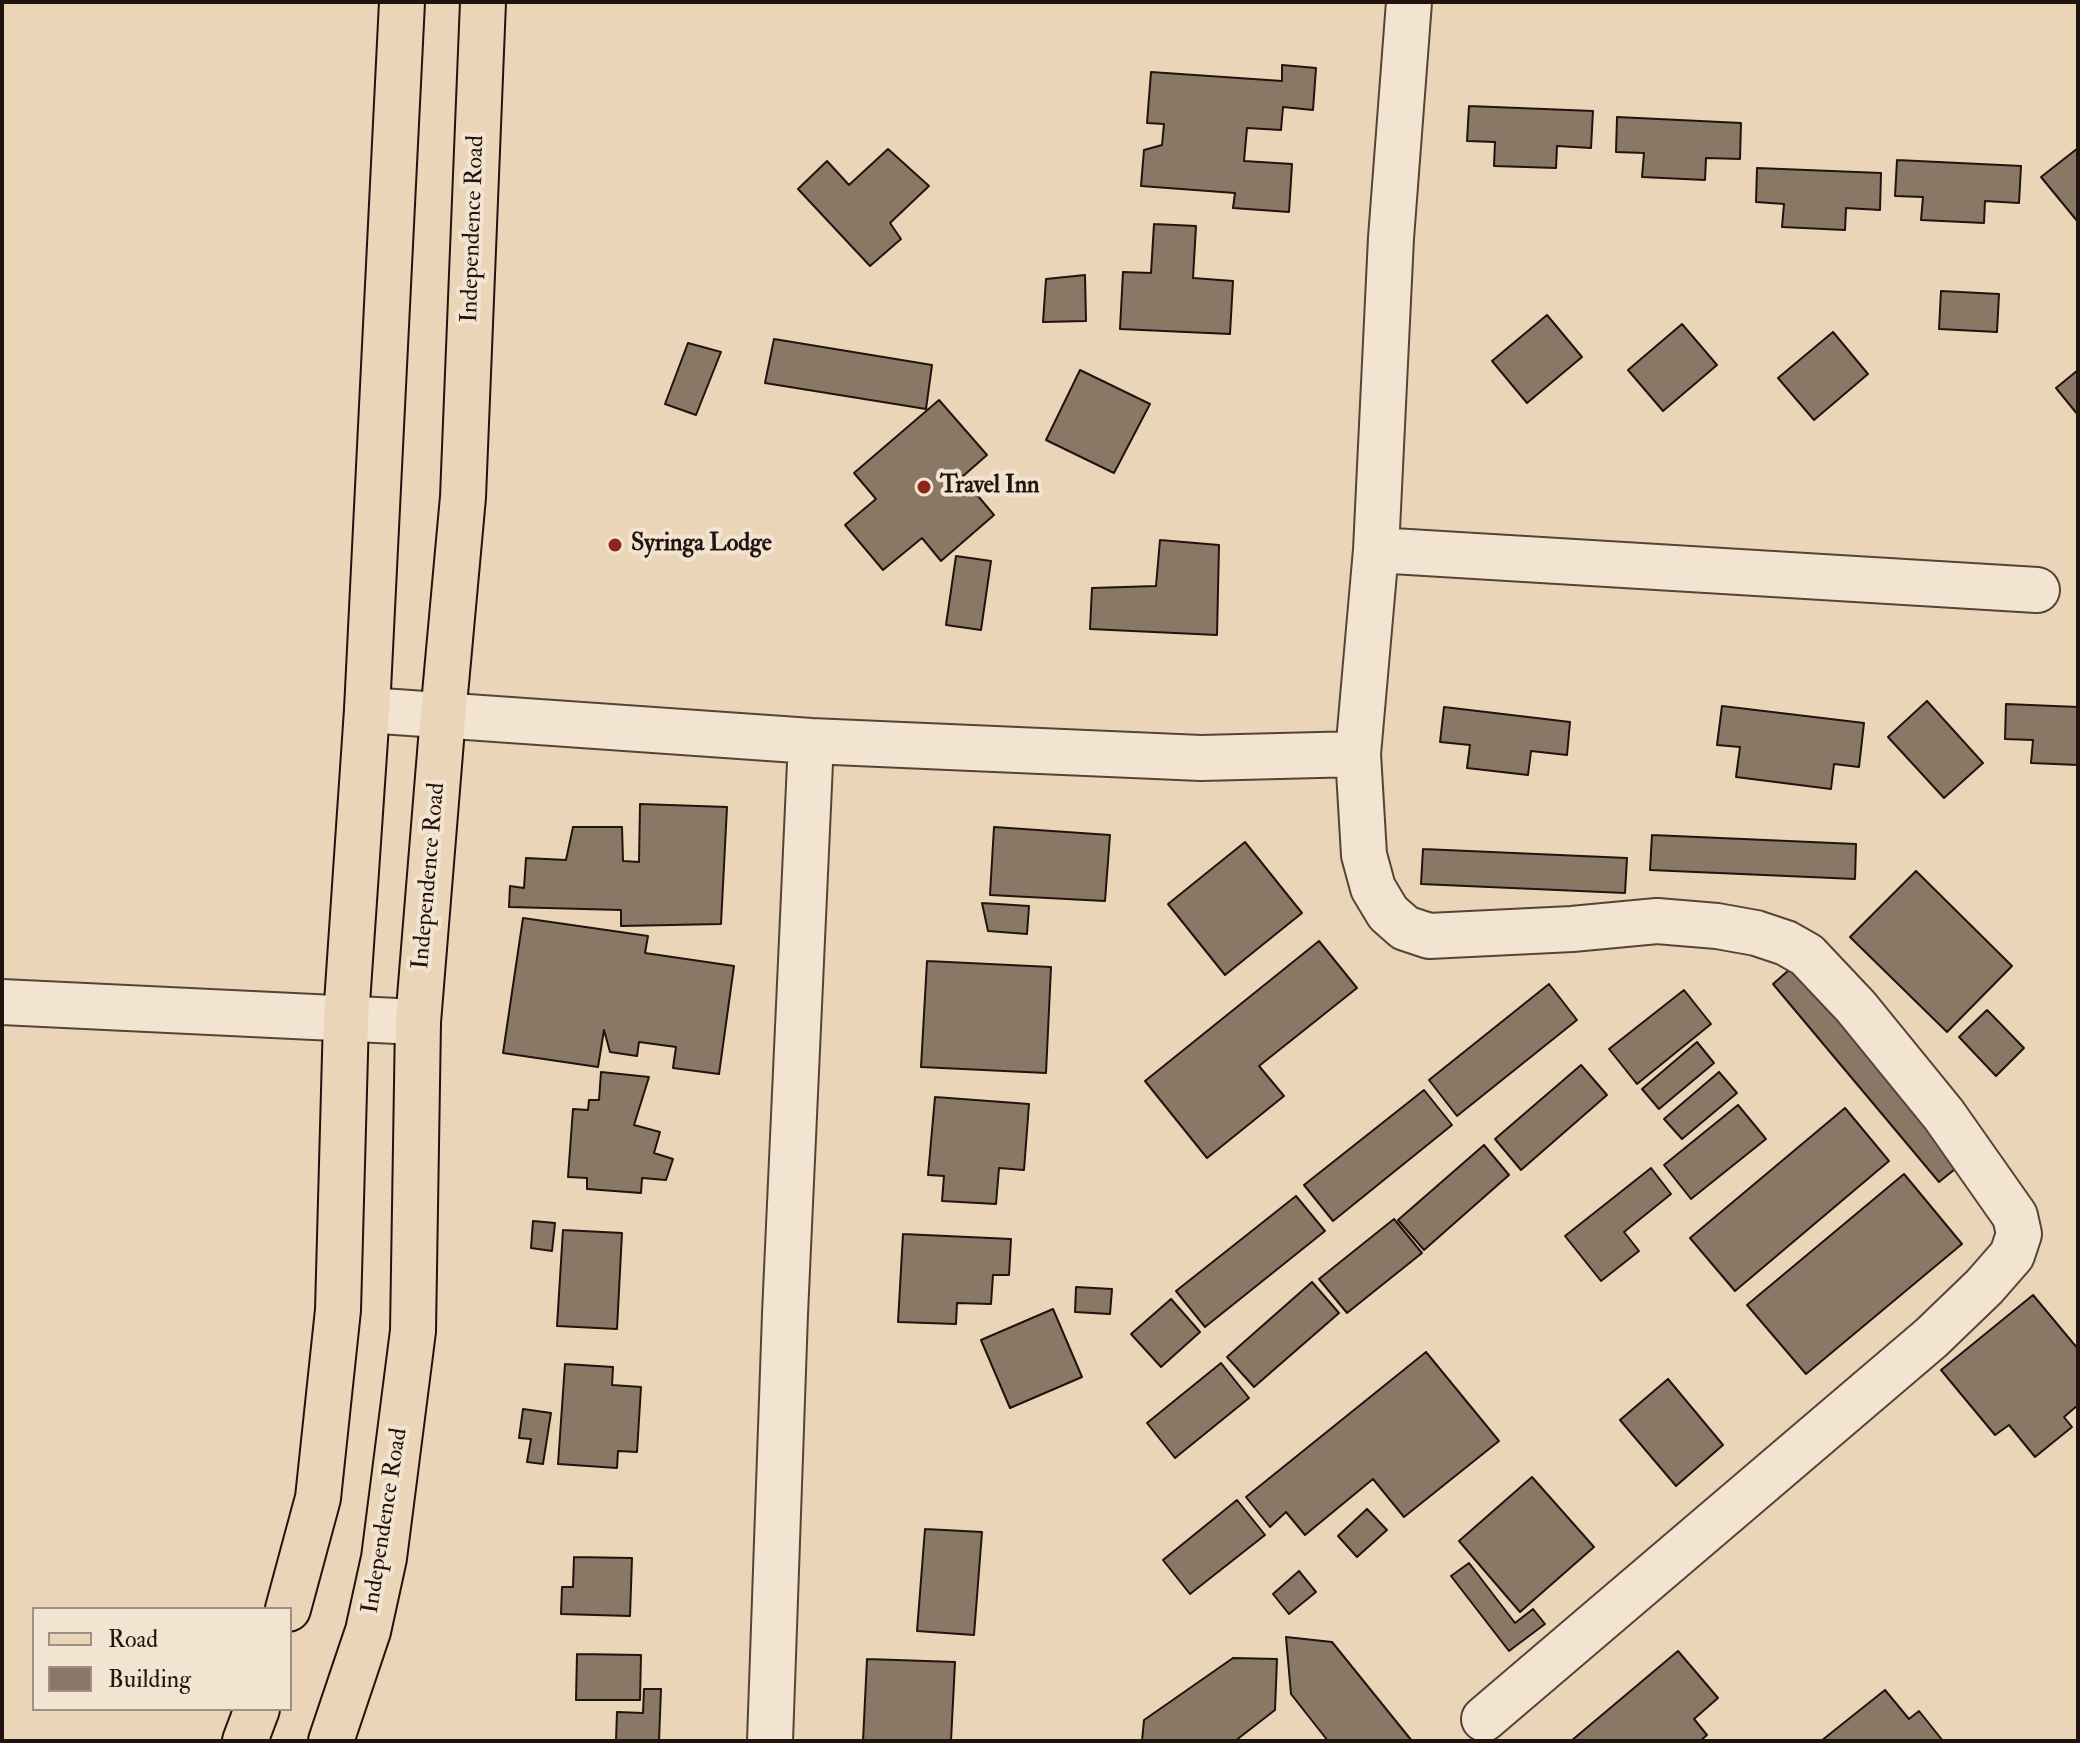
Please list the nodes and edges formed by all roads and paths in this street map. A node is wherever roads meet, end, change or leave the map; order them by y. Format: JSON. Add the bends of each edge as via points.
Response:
{"nodes":[{"id":1,"x":402,"y":2,"type":"edge"},
{"id":2,"x":483,"y":2,"type":"edge"},
{"id":3,"x":1409,"y":2,"type":"edge"},
{"id":4,"x":1376,"y":550,"type":"junction"},
{"id":5,"x":2037,"y":590,"type":"dead end"},
{"id":6,"x":367,"y":710,"type":"junction"},
{"id":7,"x":443,"y":716,"type":"junction"},
{"id":8,"x":811,"y":741,"type":"junction"},
{"id":9,"x":1358,"y":754,"type":"junction"},
{"id":10,"x":2,"y":1002,"type":"edge"},
{"id":11,"x":346,"y":1018,"type":"junction"},
{"id":12,"x":418,"y":1022,"type":"junction"},
{"id":13,"x":289,"y":1607,"type":"edge"},
{"id":14,"x":256,"y":1711,"type":"edge"},
{"id":15,"x":1484,"y":1719,"type":"dead end"},
{"id":16,"x":245,"y":1741,"type":"edge"},
{"id":17,"x":331,"y":1741,"type":"edge"},
{"id":18,"x":770,"y":1741,"type":"edge"}],
"edges":[{"from":1,"to":6,"type":"main road"},
{"from":2,"to":7,"type":"main road","name":"Independence Road","via":[[463,497]]},
{"from":3,"to":4,"type":"street"},
{"from":4,"to":5,"type":"street"},
{"from":4,"to":9,"type":"street"},
{"from":6,"to":7,"type":"street"},
{"from":6,"to":11,"type":"main road"},
{"from":7,"to":8,"type":"street"},
{"from":7,"to":12,"type":"main road","name":"Independence Road"},
{"from":8,"to":9,"type":"street","via":[[1201,758]]},
{"from":8,"to":18,"type":"street"},
{"from":9,"to":15,"type":"street","via":[[1364,855],[1373,888],[1405,928],[1429,936],[1657,921],[1717,926],[1786,943],[1807,955],[1856,1007],[1944,1115],[2015,1216],[2019,1234],[2012,1255],[1931,1338]]},
{"from":10,"to":11,"type":"street"},
{"from":11,"to":12,"type":"street"},
{"from":11,"to":13,"type":"main road","via":[[338,1310],[318,1498]]},
{"from":12,"to":17,"type":"main road","name":"Independence Road","via":[[411,1346],[384,1558],[368,1631]]},
{"from":14,"to":16,"type":"main road"}]}
